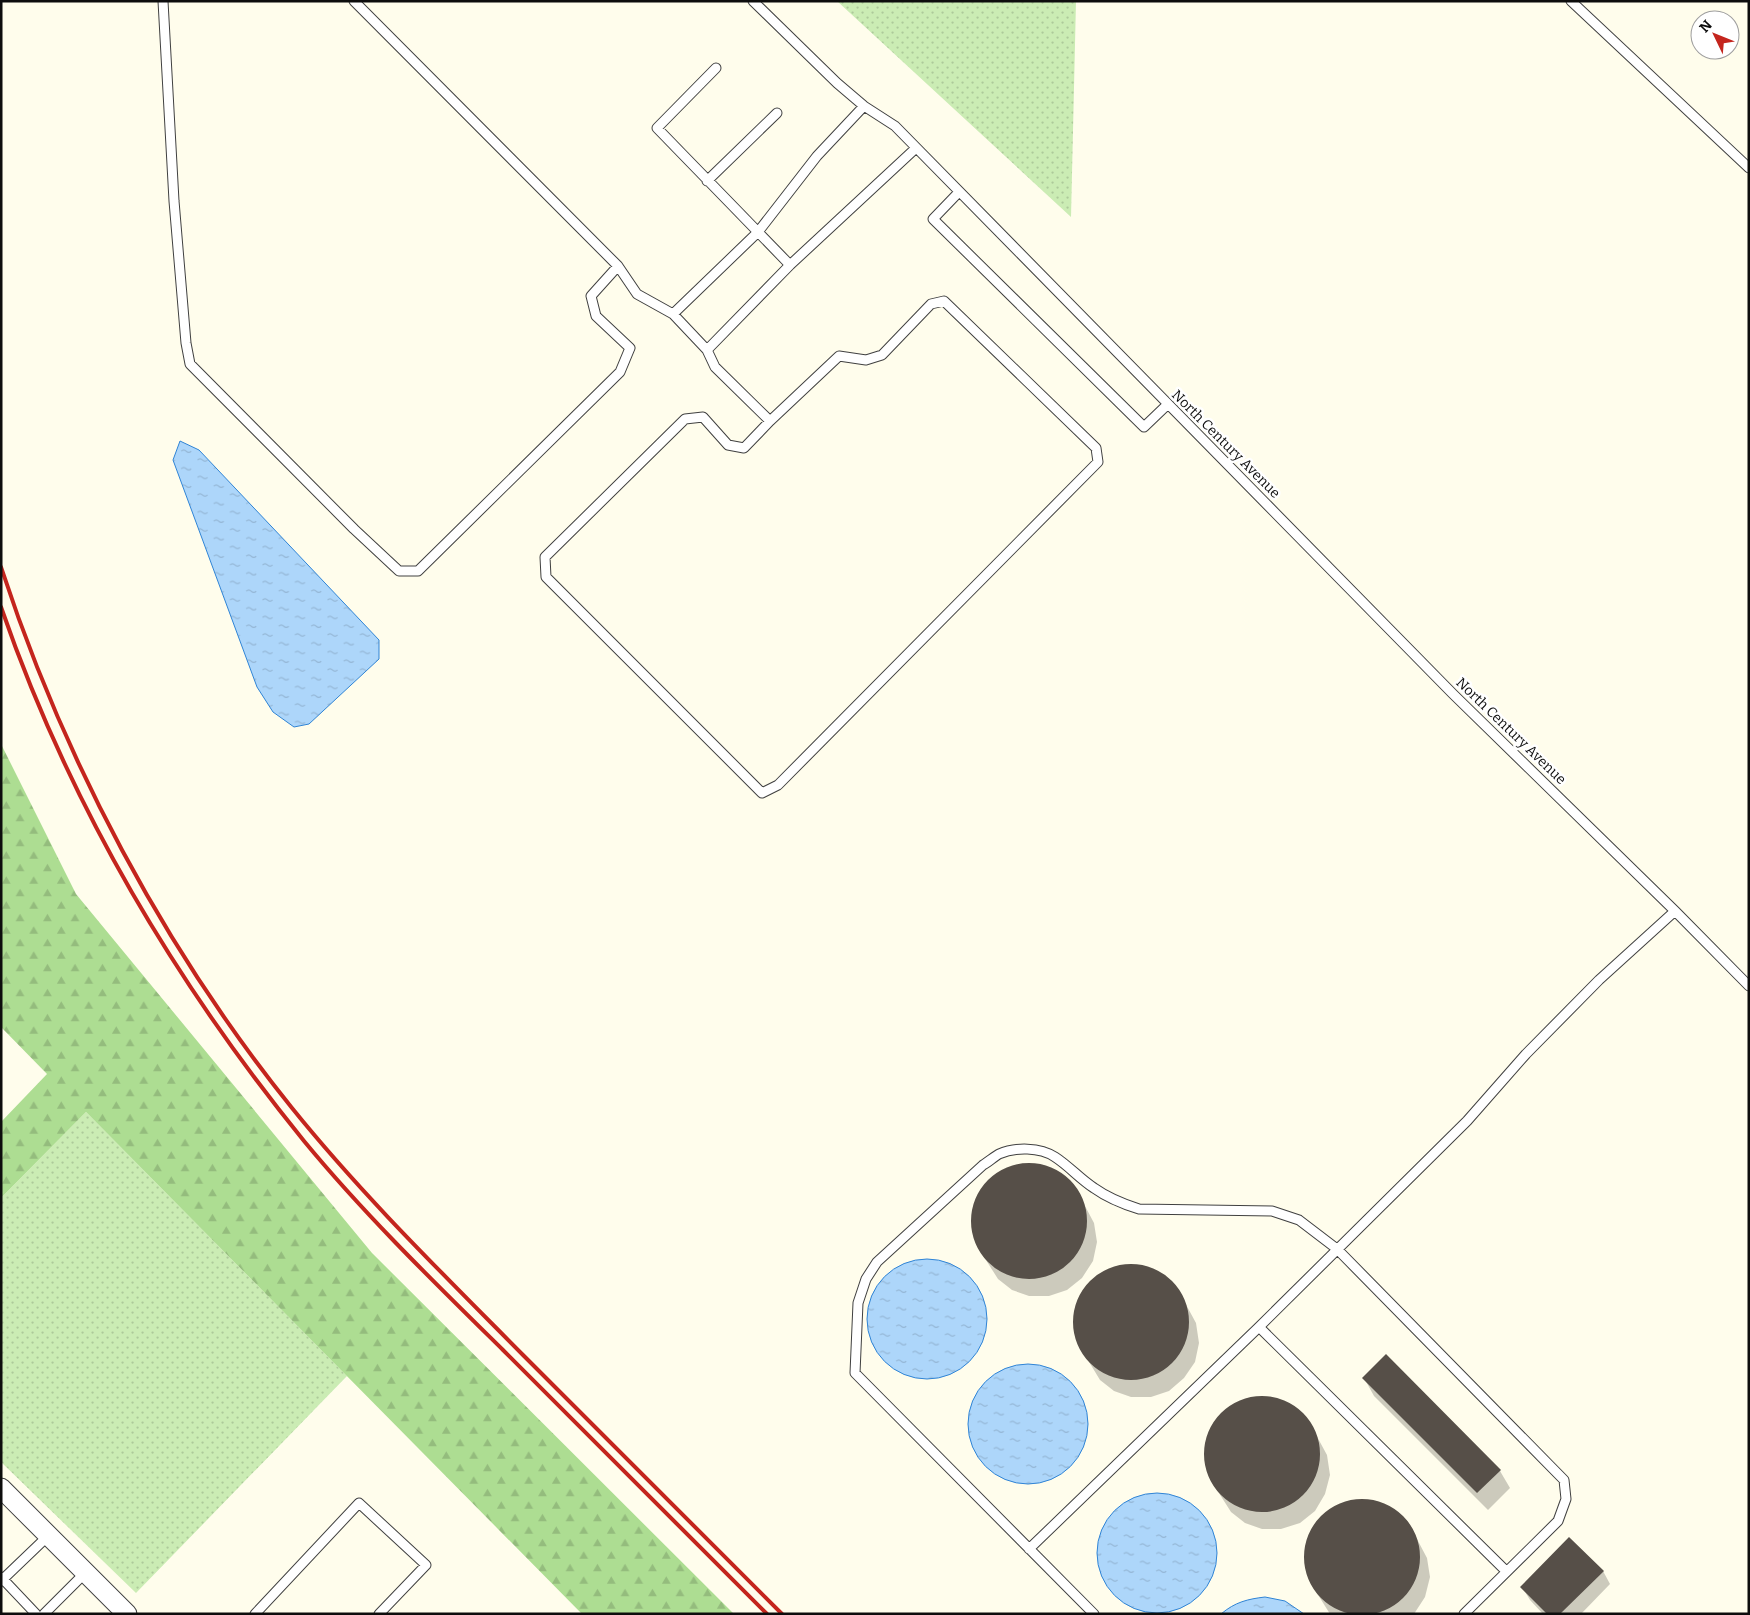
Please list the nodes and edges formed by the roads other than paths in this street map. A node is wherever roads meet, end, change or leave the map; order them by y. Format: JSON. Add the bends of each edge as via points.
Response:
{"nodes":[{"id":1,"x":163,"y":1,"type":"edge"},
{"id":2,"x":354,"y":1,"type":"edge"},
{"id":3,"x":753,"y":1,"type":"edge"},
{"id":4,"x":1571,"y":1,"type":"edge"},
{"id":5,"x":716,"y":68,"type":"dead end"},
{"id":6,"x":864,"y":106,"type":"junction"},
{"id":7,"x":778,"y":113,"type":"dead end"},
{"id":8,"x":916,"y":148,"type":"junction"},
{"id":9,"x":1749,"y":168,"type":"edge"},
{"id":10,"x":707,"y":181,"type":"junction"},
{"id":11,"x":959,"y":192,"type":"junction"},
{"id":12,"x":758,"y":232,"type":"junction"},
{"id":13,"x":790,"y":265,"type":"junction"},
{"id":14,"x":618,"y":266,"type":"junction"},
{"id":15,"x":673,"y":314,"type":"junction"},
{"id":16,"x":707,"y":350,"type":"junction"},
{"id":17,"x":1168,"y":404,"type":"junction"},
{"id":18,"x":770,"y":421,"type":"junction"},
{"id":19,"x":1675,"y":911,"type":"junction"},
{"id":20,"x":1749,"y":986,"type":"edge"},
{"id":21,"x":1337,"y":1249,"type":"junction"},
{"id":22,"x":1260,"y":1327,"type":"junction"},
{"id":23,"x":1,"y":1488,"type":"edge"},
{"id":24,"x":49,"y":1535,"type":"junction"},
{"id":25,"x":1030,"y":1549,"type":"junction"},
{"id":26,"x":1506,"y":1571,"type":"junction"},
{"id":27,"x":86,"y":1572,"type":"junction"},
{"id":28,"x":2,"y":1579,"type":"edge"},
{"id":29,"x":36,"y":1614,"type":"edge"},
{"id":30,"x":44,"y":1614,"type":"edge"},
{"id":31,"x":128,"y":1614,"type":"edge"},
{"id":32,"x":254,"y":1614,"type":"edge"},
{"id":33,"x":379,"y":1614,"type":"edge"},
{"id":34,"x":1094,"y":1614,"type":"edge"},
{"id":35,"x":1464,"y":1614,"type":"edge"}],
"edges":[{"from":1,"to":14,"type":"lane","via":[[174,201],[190,364],[399,571],[418,571],[620,372],[630,348],[596,316],[591,296]]},
{"from":2,"to":14,"type":"lane"},
{"from":3,"to":6,"type":"lane","name":"North Century Avenue","via":[[837,84]]},
{"from":4,"to":9,"type":"lane"},
{"from":5,"to":10,"type":"lane","via":[[656,128]]},
{"from":6,"to":8,"type":"lane","name":"North Century Avenue","via":[[895,126]]},
{"from":6,"to":12,"type":"lane","via":[[817,156]]},
{"from":7,"to":10,"type":"lane"},
{"from":8,"to":11,"type":"lane","name":"North Century Avenue"},
{"from":8,"to":13,"type":"lane"},
{"from":10,"to":12,"type":"lane"},
{"from":11,"to":17,"type":"lane","name":"North Century Avenue"},
{"from":11,"to":17,"type":"lane","via":[[933,219],[1144,427]]},
{"from":12,"to":13,"type":"lane"},
{"from":12,"to":15,"type":"lane"},
{"from":13,"to":16,"type":"lane"},
{"from":14,"to":15,"type":"lane","via":[[637,294]]},
{"from":15,"to":16,"type":"lane"},
{"from":16,"to":18,"type":"lane","via":[[715,367]]},
{"from":17,"to":19,"type":"lane","name":"North Century Avenue","via":[[1453,694]]},
{"from":18,"to":18,"type":"lane","via":[[744,448],[728,445],[703,417],[685,419],[545,557],[546,577],[762,793],[778,785],[1098,462],[1096,448],[944,301],[931,304],[882,355],[866,360],[839,356]]},
{"from":19,"to":20,"type":"lane","name":"North Century Avenue"},
{"from":19,"to":21,"type":"lane","via":[[1599,980],[1526,1054],[1467,1121]]},
{"from":21,"to":22,"type":"lane"},
{"from":21,"to":25,"type":"lane","via":[[1299,1220],[1272,1211],[1139,1209],[1122,1204],[1095,1189],[1054,1156],[1044,1152],[1010,1150],[983,1165],[877,1262],[866,1279],[858,1303],[854,1373]]},
{"from":21,"to":26,"type":"lane","via":[[1564,1480],[1566,1499],[1558,1521]]},
{"from":22,"to":25,"type":"lane"},
{"from":22,"to":26,"type":"lane"},
{"from":23,"to":24,"type":"street"},
{"from":24,"to":27,"type":"street"},
{"from":24,"to":28,"type":"lane"},
{"from":25,"to":34,"type":"lane"},
{"from":26,"to":35,"type":"lane"},
{"from":27,"to":30,"type":"lane"},
{"from":27,"to":31,"type":"street"},
{"from":28,"to":29,"type":"lane"},
{"from":32,"to":33,"type":"lane","via":[[359,1503],[426,1566]]}]}
